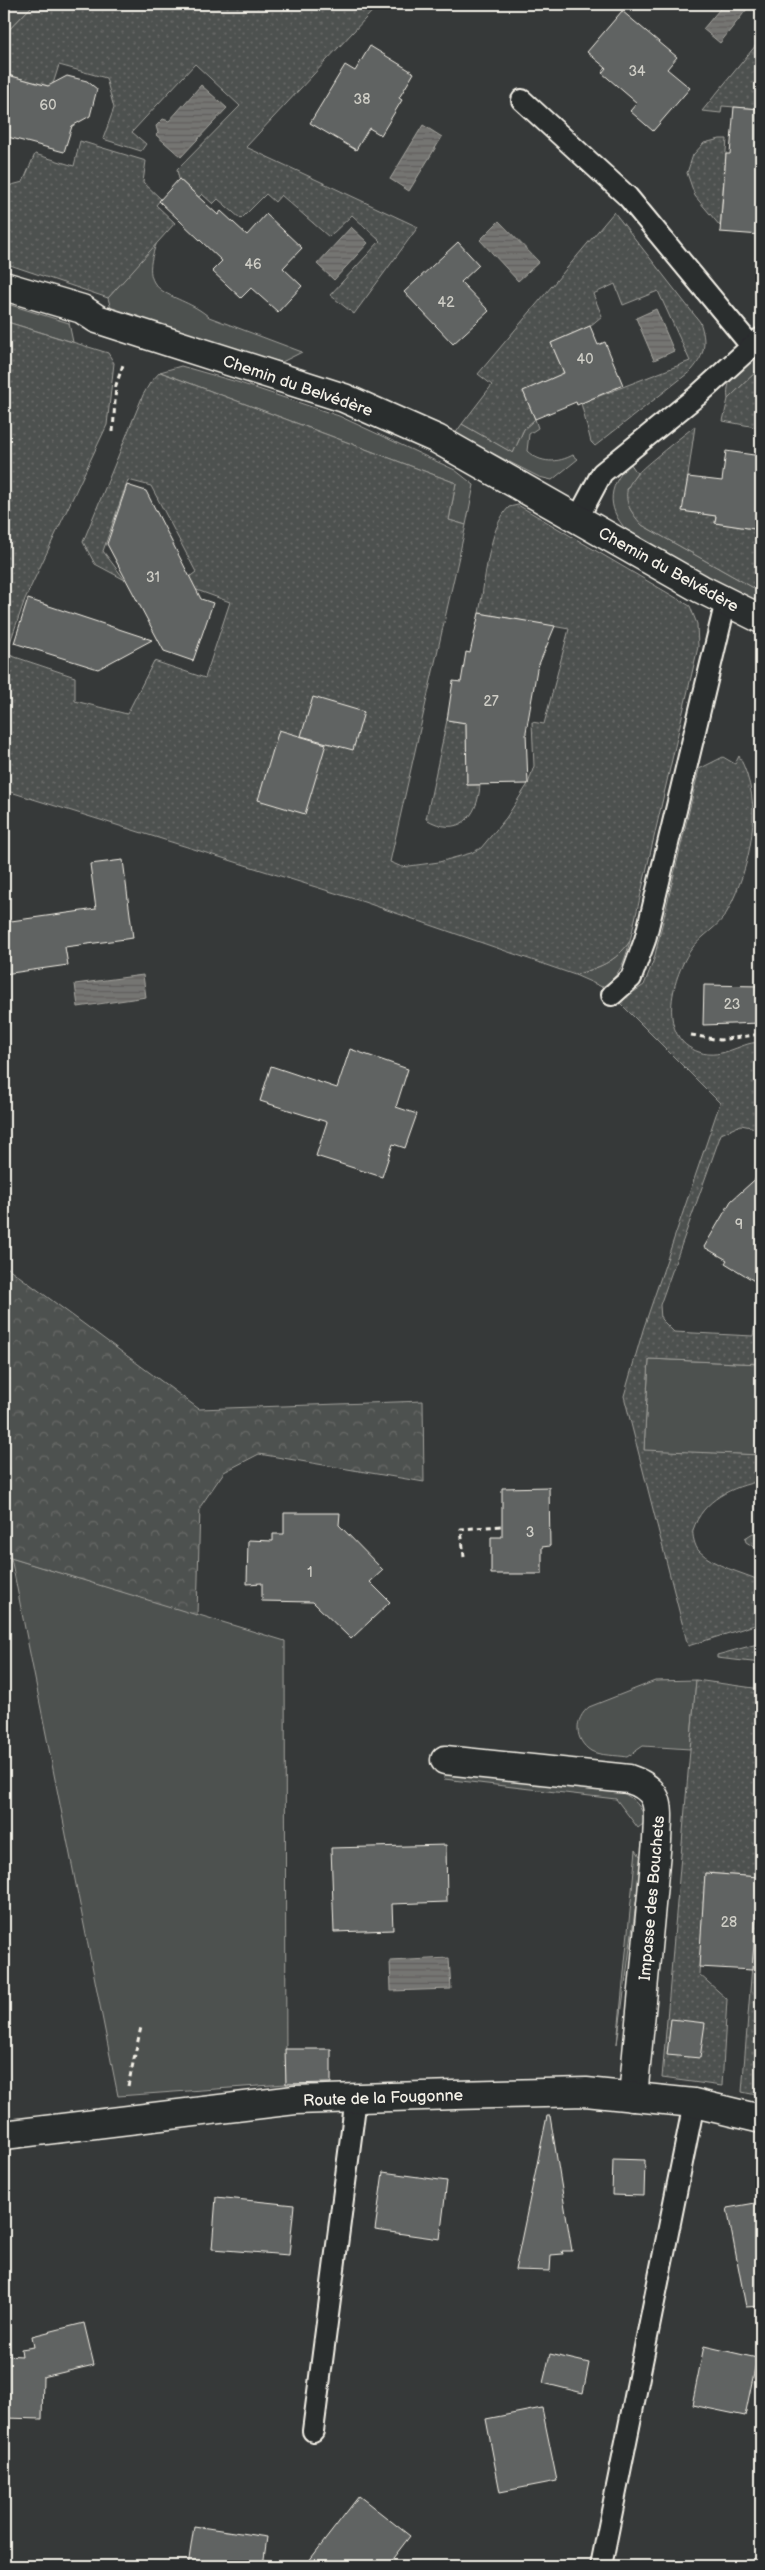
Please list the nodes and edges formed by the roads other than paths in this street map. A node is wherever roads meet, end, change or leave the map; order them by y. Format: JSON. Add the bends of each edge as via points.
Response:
{"nodes":[{"id":1,"x":522,"y":100,"type":"dead end"},
{"id":2,"x":4,"y":286,"type":"edge"},
{"id":3,"x":757,"y":343,"type":"edge"},
{"id":4,"x":578,"y":518,"type":"junction"},
{"id":5,"x":726,"y":601,"type":"junction"},
{"id":6,"x":761,"y":619,"type":"edge"},
{"id":7,"x":612,"y":995,"type":"dead end"},
{"id":8,"x":445,"y":1760,"type":"dead end"},
{"id":9,"x":633,"y":2097,"type":"junction"},
{"id":10,"x":356,"y":2098,"type":"junction"},
{"id":11,"x":694,"y":2103,"type":"junction"},
{"id":12,"x":761,"y":2119,"type":"edge"},
{"id":13,"x":4,"y":2135,"type":"edge"},
{"id":14,"x":313,"y":2430,"type":"dead end"},
{"id":15,"x":602,"y":2566,"type":"edge"}],
"edges":[{"from":1,"to":3,"type":"lane","via":[[628,196]]},
{"from":2,"to":4,"type":"street","name":"Chemin du Belvédère","via":[[82,309],[97,318],[344,398],[437,439]]},
{"from":3,"to":4,"type":"lane","via":[[698,396],[602,473]]},
{"from":4,"to":5,"type":"street","name":"Chemin du Belvédère"},
{"from":5,"to":6,"type":"street","name":"Chemin du Belvédère"},
{"from":5,"to":7,"type":"lane","via":[[645,940],[631,978]]},
{"from":8,"to":9,"type":"street","name":"Impasse des Bouchets","via":[[628,1779],[647,1786],[654,1795],[658,1804],[657,1842]]},
{"from":9,"to":10,"type":"street","name":"Route de la Fougonne","via":[[586,2092]]},
{"from":9,"to":11,"type":"street","name":"Route de la Fougonne"},
{"from":10,"to":13,"type":"street","name":"Route de la Fougonne","via":[[295,2100]]},
{"from":10,"to":14,"type":"lane"},
{"from":11,"to":12,"type":"street","name":"Route de la Fougonne"},
{"from":11,"to":15,"type":"lane"}]}
